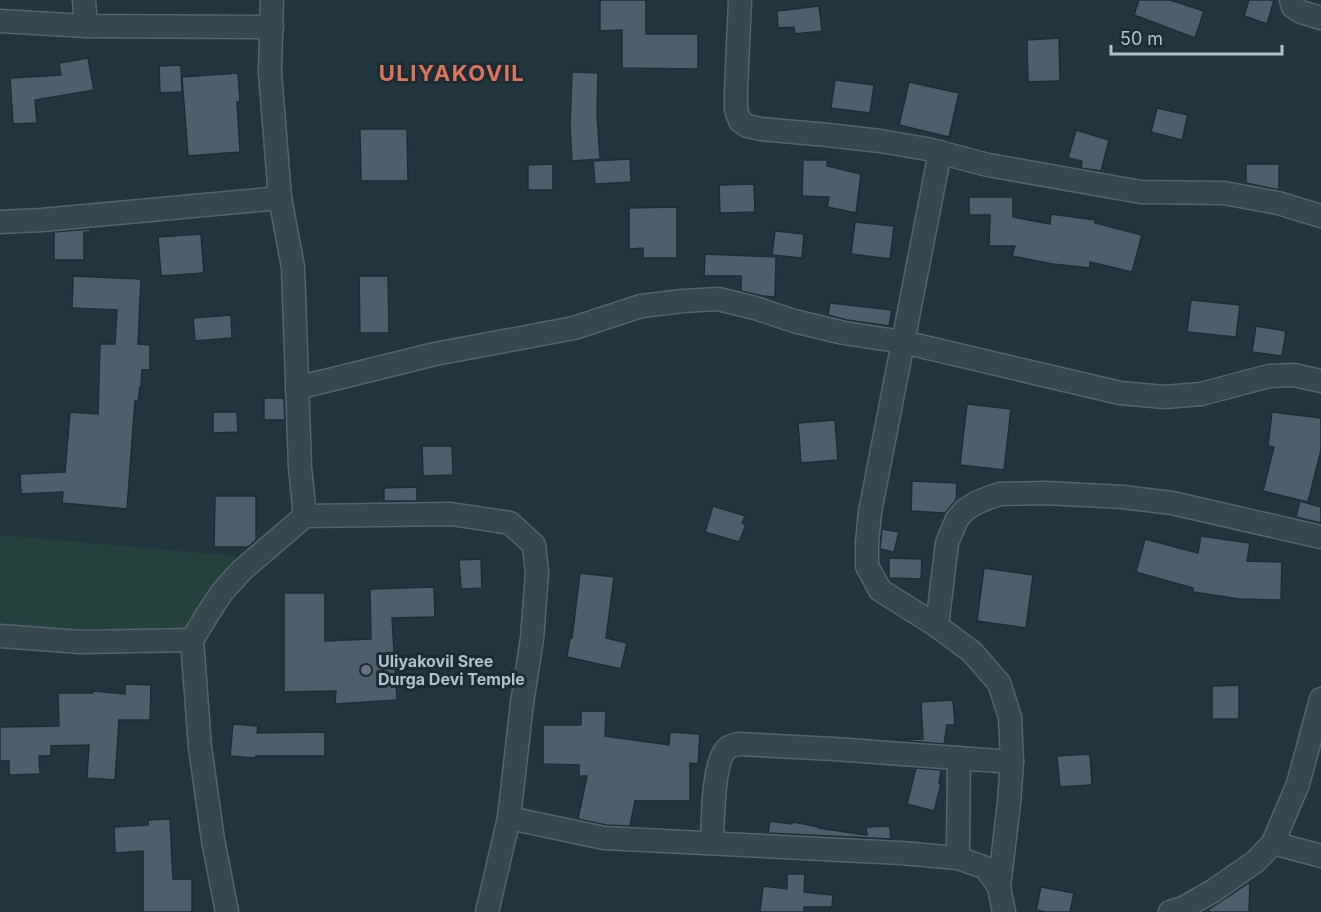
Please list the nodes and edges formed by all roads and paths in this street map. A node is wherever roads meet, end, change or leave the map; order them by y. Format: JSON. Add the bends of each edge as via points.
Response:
{"nodes":[{"id":1,"x":84,"y":0,"type":"edge"},
{"id":2,"x":272,"y":0,"type":"edge"},
{"id":3,"x":740,"y":0,"type":"edge"},
{"id":4,"x":1291,"y":0,"type":"edge"},
{"id":5,"x":1321,"y":18,"type":"edge"},
{"id":6,"x":0,"y":21,"type":"edge"},
{"id":7,"x":86,"y":26,"type":"junction"},
{"id":8,"x":272,"y":27,"type":"junction"},
{"id":9,"x":940,"y":152,"type":"junction"},
{"id":10,"x":280,"y":198,"type":"junction"},
{"id":11,"x":1321,"y":216,"type":"edge"},
{"id":12,"x":0,"y":222,"type":"edge"},
{"id":13,"x":903,"y":342,"type":"junction"},
{"id":14,"x":1321,"y":381,"type":"edge"},
{"id":15,"x":297,"y":388,"type":"junction"},
{"id":16,"x":305,"y":516,"type":"junction"},
{"id":17,"x":1321,"y":537,"type":"edge"},
{"id":18,"x":937,"y":626,"type":"junction"},
{"id":19,"x":0,"y":636,"type":"edge"},
{"id":20,"x":192,"y":640,"type":"junction"},
{"id":21,"x":1321,"y":699,"type":"edge"},
{"id":22,"x":959,"y":758,"type":"junction"},
{"id":23,"x":1012,"y":762,"type":"junction"},
{"id":24,"x":508,"y":818,"type":"junction"},
{"id":25,"x":712,"y":843,"type":"junction"},
{"id":26,"x":1273,"y":843,"type":"junction"},
{"id":27,"x":1321,"y":856,"type":"edge"},
{"id":28,"x":958,"y":858,"type":"junction"},
{"id":29,"x":999,"y":887,"type":"junction"},
{"id":30,"x":227,"y":912,"type":"edge"},
{"id":31,"x":487,"y":912,"type":"edge"},
{"id":32,"x":1004,"y":912,"type":"edge"},
{"id":33,"x":1170,"y":912,"type":"edge"}],
"edges":[{"from":1,"to":7,"type":"street"},
{"from":2,"to":8,"type":"street"},
{"from":3,"to":9,"type":"street","via":[[736,110],[740,121],[761,129],[880,141]]},
{"from":4,"to":5,"type":"street","via":[[1293,8]]},
{"from":6,"to":7,"type":"street"},
{"from":7,"to":8,"type":"street"},
{"from":8,"to":10,"type":"street","via":[[270,72]]},
{"from":9,"to":11,"type":"street","via":[[988,165],[1141,192],[1224,193]]},
{"from":9,"to":13,"type":"street"},
{"from":10,"to":12,"type":"street"},
{"from":10,"to":15,"type":"street","via":[[293,267]]},
{"from":13,"to":14,"type":"street","via":[[1120,393],[1165,397],[1201,394],[1269,376],[1294,375]]},
{"from":13,"to":15,"type":"street","via":[[844,333],[718,299],[683,301],[641,306],[574,327],[435,354]]},
{"from":13,"to":18,"type":"street","via":[[870,512],[867,566],[880,590]]},
{"from":15,"to":16,"type":"street"},
{"from":16,"to":20,"type":"street","via":[[242,570],[223,591]]},
{"from":16,"to":24,"type":"street","via":[[452,514],[510,523],[534,545],[537,572],[532,639]]},
{"from":17,"to":18,"type":"street","via":[[1172,502],[1044,493],[1000,494],[965,510],[954,525],[947,543]]},
{"from":18,"to":23,"type":"street","via":[[972,652],[999,683],[1010,717]]},
{"from":19,"to":20,"type":"street","via":[[81,642]]},
{"from":20,"to":30,"type":"street","via":[[200,747]]},
{"from":21,"to":26,"type":"street","via":[[1298,784]]},
{"from":22,"to":23,"type":"street"},
{"from":22,"to":25,"type":"street","via":[[762,745],[729,747],[718,765]]},
{"from":22,"to":28,"type":"street"},
{"from":23,"to":29,"type":"street"},
{"from":24,"to":25,"type":"street","via":[[604,838]]},
{"from":24,"to":31,"type":"street"},
{"from":25,"to":28,"type":"street"},
{"from":26,"to":27,"type":"street"},
{"from":26,"to":33,"type":"street","via":[[1256,861],[1213,891]]},
{"from":28,"to":29,"type":"street","via":[[986,868]]},
{"from":29,"to":32,"type":"street"}]}
